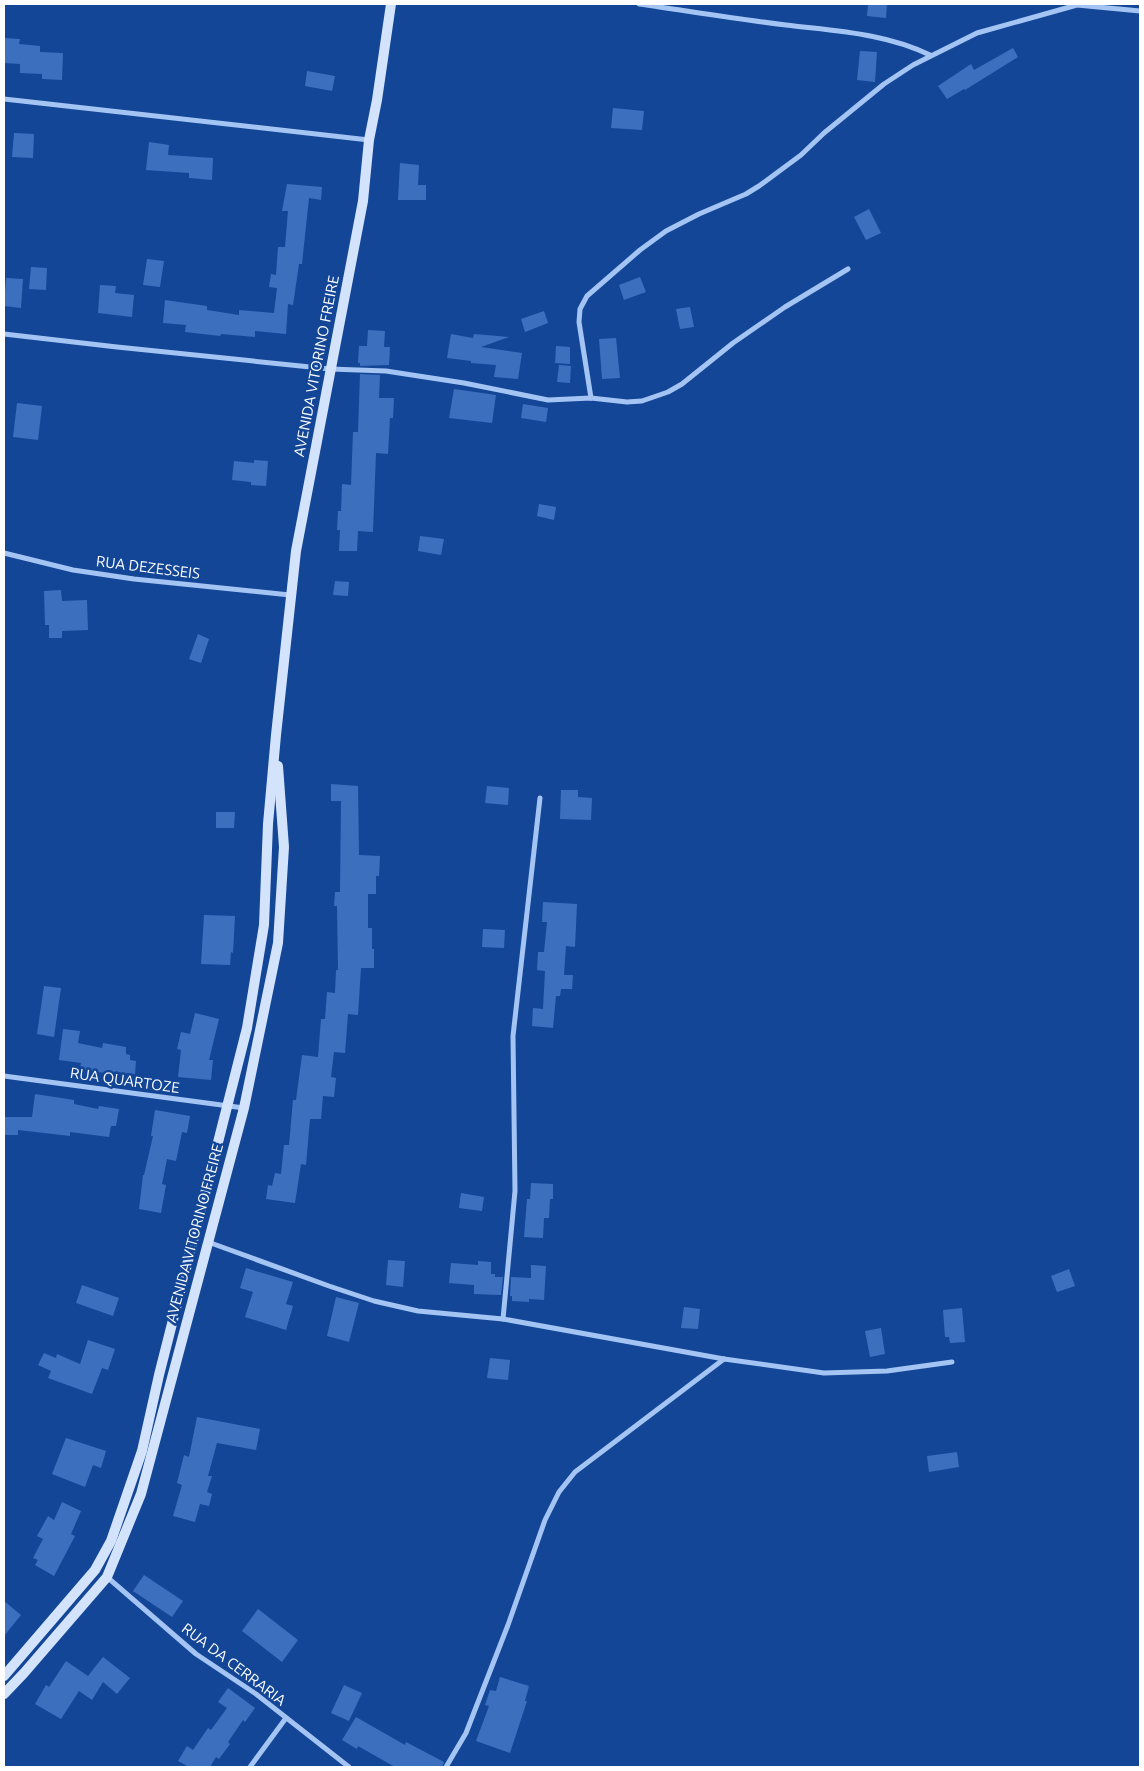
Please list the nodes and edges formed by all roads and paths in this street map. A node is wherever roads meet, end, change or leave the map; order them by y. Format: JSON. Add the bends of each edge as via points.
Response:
{"nodes":[{"id":1,"x":391,"y":4,"type":"edge"},
{"id":2,"x":639,"y":4,"type":"edge"},
{"id":3,"x":1077,"y":4,"type":"edge"},
{"id":4,"x":1140,"y":11,"type":"edge"},
{"id":5,"x":930,"y":55,"type":"junction"},
{"id":6,"x":4,"y":99,"type":"edge"},
{"id":7,"x":369,"y":140,"type":"junction"},
{"id":8,"x":848,"y":269,"type":"dead end"},
{"id":9,"x":4,"y":334,"type":"edge"},
{"id":10,"x":330,"y":369,"type":"junction"},
{"id":11,"x":591,"y":398,"type":"junction"},
{"id":12,"x":4,"y":553,"type":"edge"},
{"id":13,"x":290,"y":595,"type":"junction"},
{"id":14,"x":276,"y":735,"type":"junction"},
{"id":15,"x":540,"y":798,"type":"dead end"},
{"id":16,"x":4,"y":1076,"type":"edge"},
{"id":17,"x":228,"y":1106,"type":"junction"},
{"id":18,"x":244,"y":1108,"type":"junction"},
{"id":19,"x":208,"y":1242,"type":"junction"},
{"id":20,"x":503,"y":1319,"type":"junction"},
{"id":21,"x":724,"y":1359,"type":"junction"},
{"id":22,"x":952,"y":1362,"type":"dead end"},
{"id":23,"x":107,"y":1577,"type":"junction"},
{"id":24,"x":4,"y":1676,"type":"edge"},
{"id":25,"x":4,"y":1694,"type":"edge"},
{"id":26,"x":286,"y":1718,"type":"junction"},
{"id":27,"x":250,"y":1767,"type":"edge"},
{"id":28,"x":349,"y":1767,"type":"edge"},
{"id":29,"x":446,"y":1767,"type":"edge"}],
"edges":[{"from":1,"to":7,"type":"street","name":"AVENIDA VITORINO FREIRE"},
{"from":2,"to":5,"type":"street","via":[[870,36],[907,45]]},
{"from":3,"to":4,"type":"street"},
{"from":3,"to":5,"type":"street","via":[[977,33]]},
{"from":5,"to":11,"type":"street","via":[[884,84],[801,155],[759,186],[666,231],[587,296],[580,309],[579,322]]},
{"from":6,"to":7,"type":"street"},
{"from":7,"to":10,"type":"street","name":"AVENIDA VITORINO FREIRE","via":[[363,200]]},
{"from":8,"to":11,"type":"street","via":[[785,307],[668,392],[642,401]]},
{"from":9,"to":10,"type":"street"},
{"from":10,"to":11,"type":"street","via":[[386,371],[548,400]]},
{"from":10,"to":13,"type":"street","name":"AVENIDA VITORINO FREIRE"},
{"from":12,"to":13,"type":"street","name":"RUA DEZESSEIS","via":[[73,570],[134,579]]},
{"from":13,"to":14,"type":"street","name":"AVENIDA VITORINO FREIRE"},
{"from":14,"to":17,"type":"street","name":"AVENIDA VITORINO FREIRE","via":[[264,925],[247,1028]]},
{"from":14,"to":18,"type":"street","name":"AVENIDA VITORINO FREIRE","via":[[284,847],[278,943]]},
{"from":15,"to":20,"type":"street","via":[[513,1036],[514,1191]]},
{"from":16,"to":17,"type":"street","name":"RUA QUARTOZE"},
{"from":17,"to":18,"type":"street","name":"RUA QUARTOZE"},
{"from":17,"to":24,"type":"street","name":"AVENIDA VITORINO FREIRE","via":[[142,1451],[112,1541],[95,1570]]},
{"from":18,"to":19,"type":"street","name":"AVENIDA VITORINO FREIRE"},
{"from":19,"to":20,"type":"street","via":[[374,1301],[418,1311]]},
{"from":19,"to":23,"type":"street","name":"AVENIDA VITORINO FREIRE","via":[[142,1494]]},
{"from":20,"to":21,"type":"street"},
{"from":21,"to":22,"type":"street","via":[[824,1373],[887,1371]]},
{"from":21,"to":29,"type":"street","via":[[575,1472],[559,1492],[545,1520],[466,1733]]},
{"from":23,"to":25,"type":"street","name":"AVENIDA VITORINO FREIRE"},
{"from":23,"to":26,"type":"street","name":"RUA DA CERRARIA","via":[[196,1654]]},
{"from":26,"to":27,"type":"street"},
{"from":26,"to":28,"type":"street","name":"RUA DA CERRARIA"}]}
